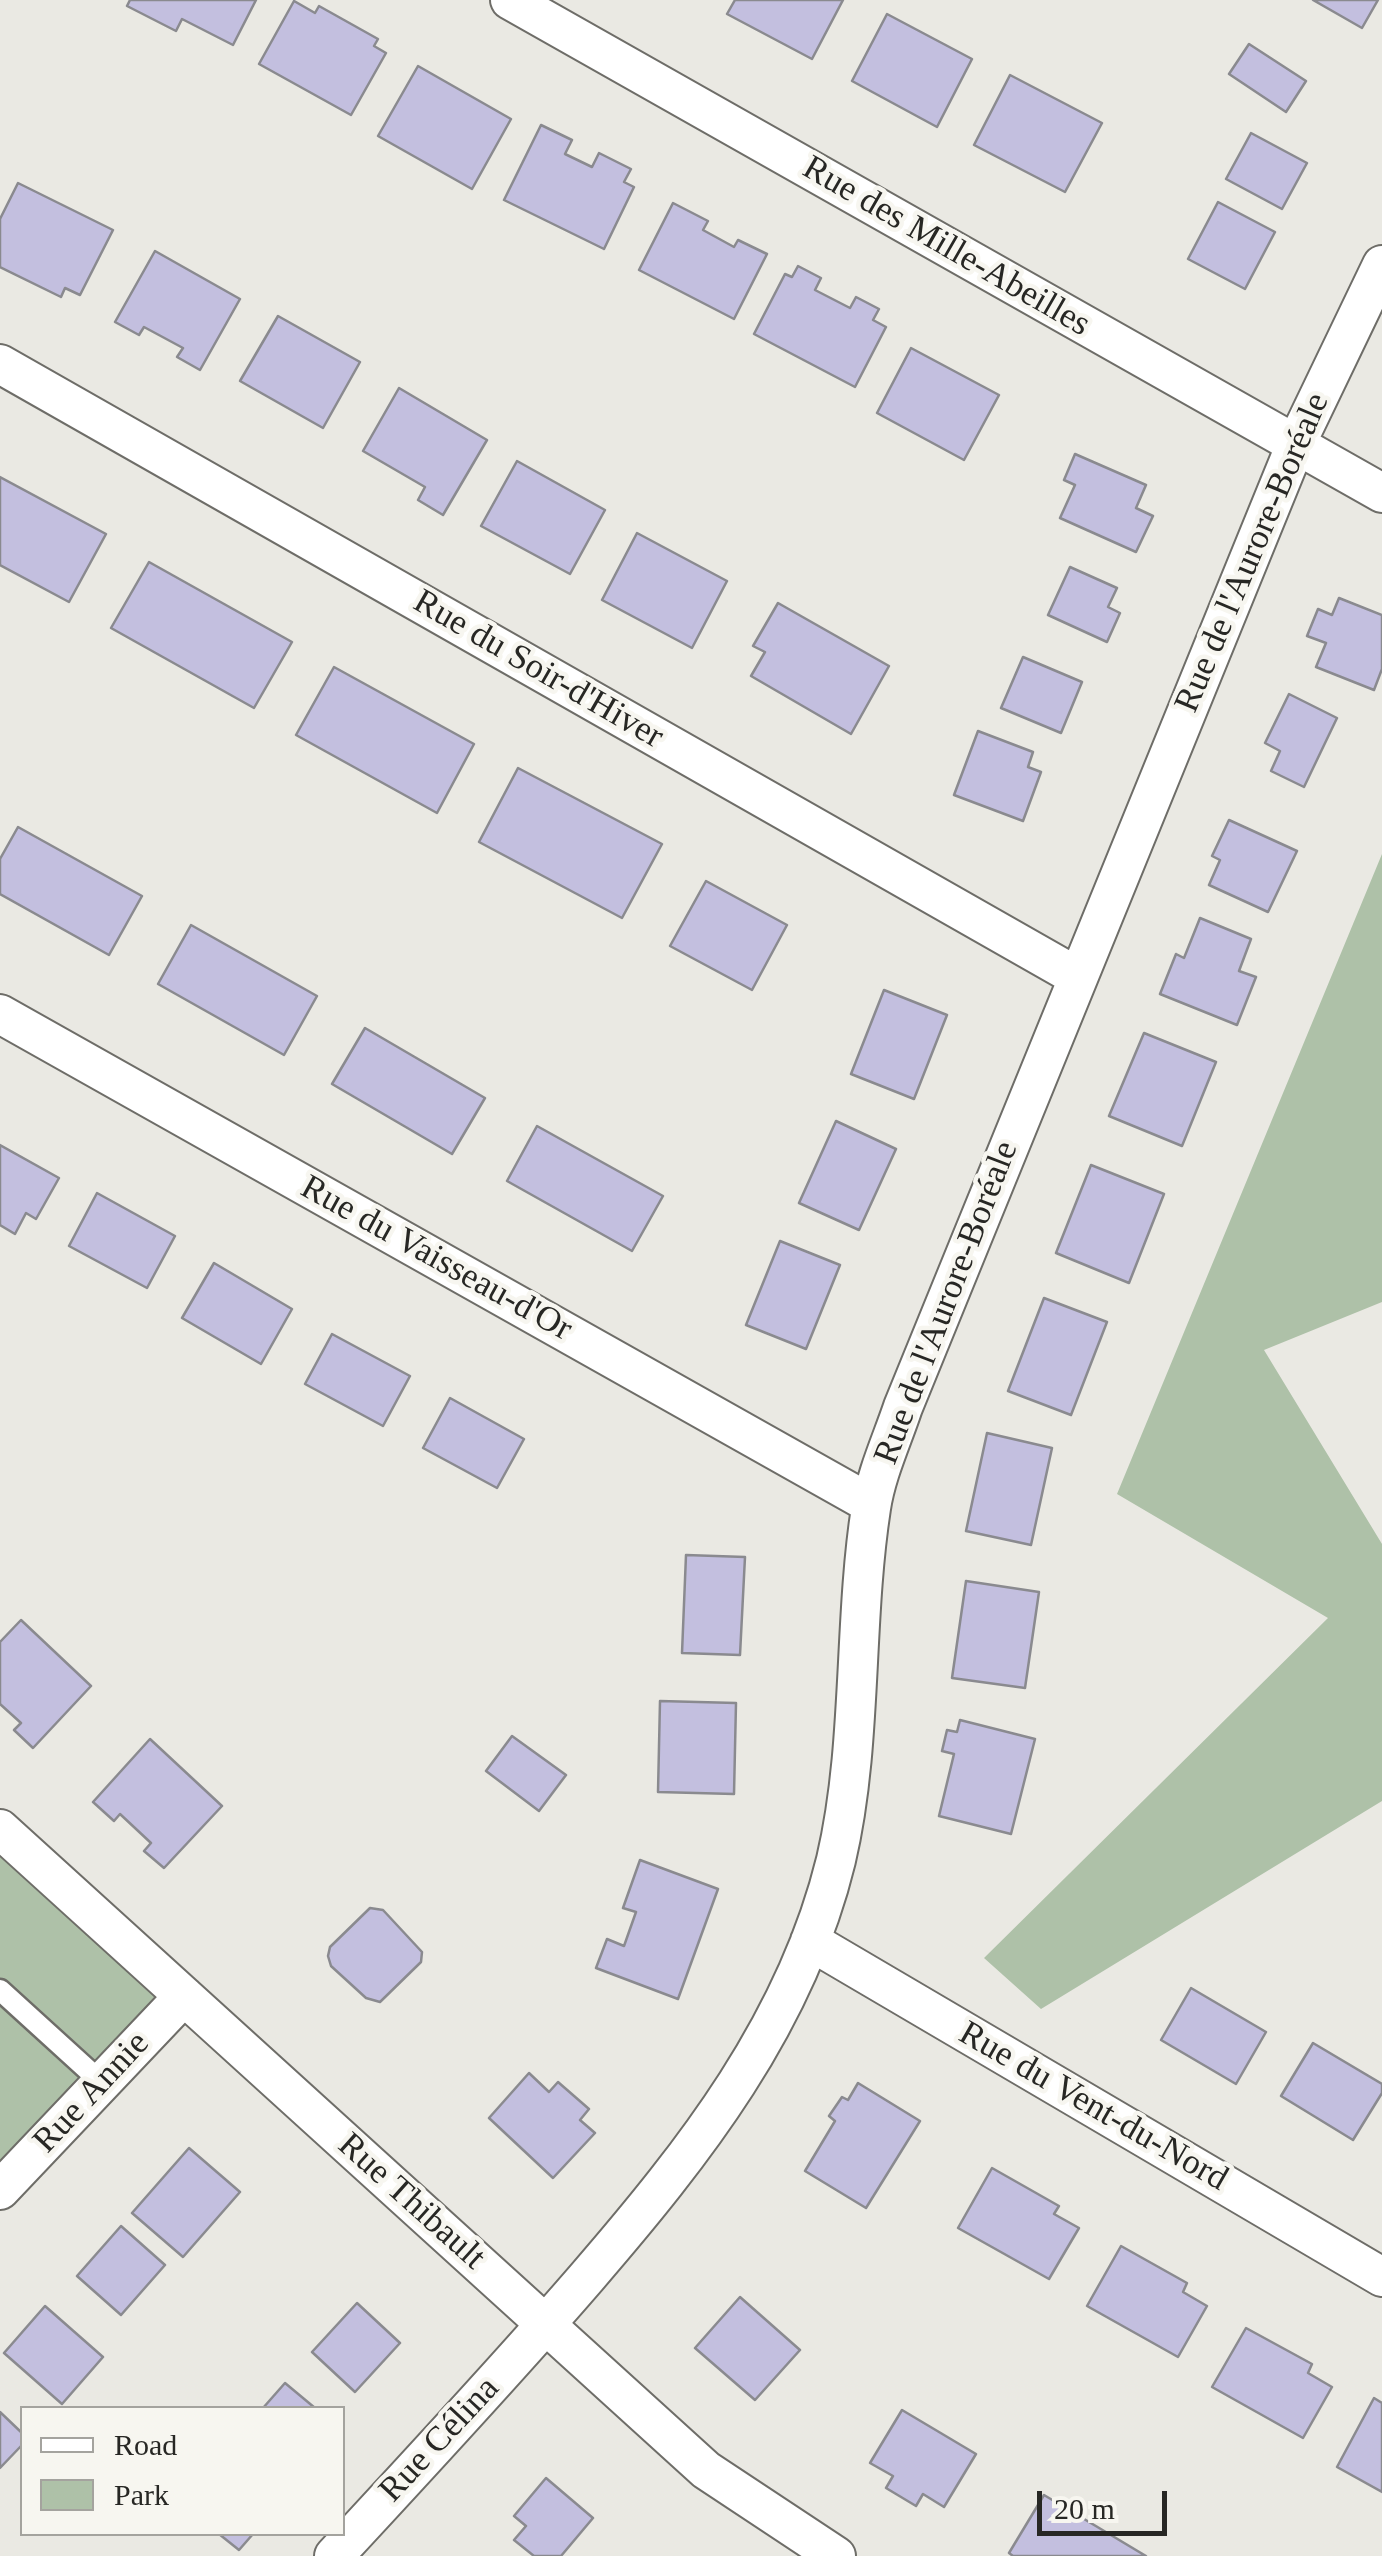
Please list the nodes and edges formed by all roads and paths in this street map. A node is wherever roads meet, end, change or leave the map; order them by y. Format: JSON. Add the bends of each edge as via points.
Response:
{"nodes":[{"id":1,"x":510,"y":0,"type":"edge"},
{"id":2,"x":1382,"y":265,"type":"edge"},
{"id":3,"x":0,"y":364,"type":"edge"},
{"id":4,"x":1296,"y":444,"type":"junction"},
{"id":5,"x":1382,"y":494,"type":"edge"},
{"id":6,"x":1076,"y":976,"type":"junction"},
{"id":7,"x":0,"y":1014,"type":"edge"},
{"id":8,"x":871,"y":1504,"type":"junction"},
{"id":9,"x":0,"y":1829,"type":"edge"},
{"id":10,"x":810,"y":1941,"type":"junction"},
{"id":11,"x":0,"y":1990,"type":"edge"},
{"id":12,"x":184,"y":1996,"type":"junction"},
{"id":13,"x":100,"y":2081,"type":"junction"},
{"id":14,"x":0,"y":2190,"type":"edge"},
{"id":15,"x":1380,"y":2271,"type":"edge"},
{"id":16,"x":546,"y":2324,"type":"junction"},
{"id":17,"x":334,"y":2556,"type":"edge"},
{"id":18,"x":836,"y":2556,"type":"edge"}],
"edges":[{"from":1,"to":4,"type":"street","name":"Rue des Mille-Abeilles"},
{"from":2,"to":4,"type":"street","name":"Rue de l'Aurore-Boréale"},
{"from":3,"to":6,"type":"street","name":"Rue du Soir-d'Hiver"},
{"from":4,"to":5,"type":"street","name":"Rue des Mille-Abeilles"},
{"from":4,"to":6,"type":"street","name":"Rue de l'Aurore-Boréale"},
{"from":6,"to":8,"type":"street","name":"Rue de l'Aurore-Boréale","via":[[903,1407]]},
{"from":7,"to":8,"type":"street","name":"Rue du Vaisseau-d'Or"},
{"from":8,"to":10,"type":"street","name":"Rue de l'Aurore-Boréale","via":[[850,1781],[836,1861]]},
{"from":9,"to":12,"type":"street","name":"Rue Thibault"},
{"from":10,"to":15,"type":"street","name":"Rue du Vent-du-Nord"},
{"from":10,"to":16,"type":"street","name":"Rue de l'Aurore-Boréale","via":[[728,2102],[682,2168]]},
{"from":11,"to":13,"type":"lane"},
{"from":12,"to":13,"type":"street","name":"Rue Annie"},
{"from":12,"to":16,"type":"street","name":"Rue Thibault"},
{"from":13,"to":14,"type":"street","name":"Rue Annie"},
{"from":16,"to":17,"type":"street","name":"Rue Célina"},
{"from":16,"to":18,"type":"street","name":"Rue Thibault","via":[[706,2470]]}]}
